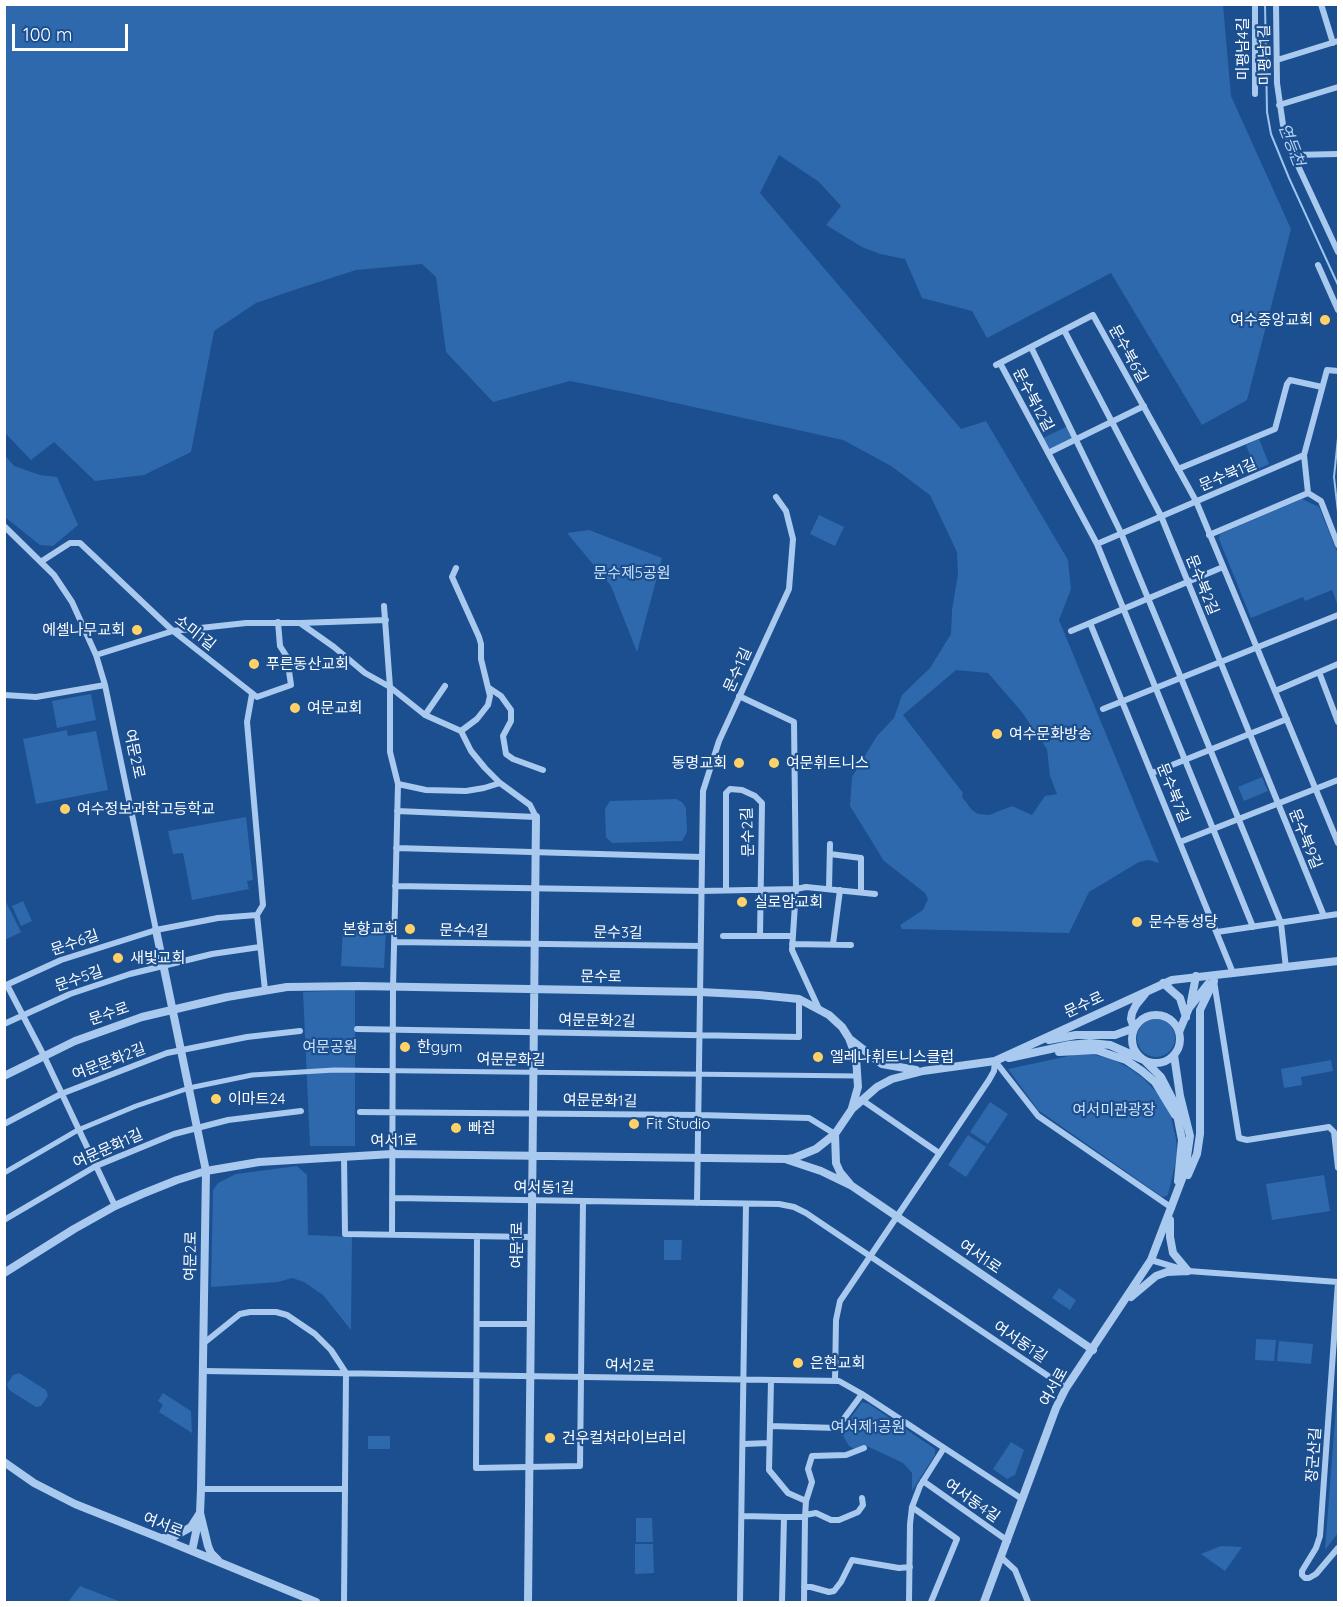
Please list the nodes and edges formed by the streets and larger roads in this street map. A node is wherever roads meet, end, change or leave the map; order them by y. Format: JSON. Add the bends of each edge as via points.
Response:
{"nodes":[{"id":1,"x":1255,"y":4,"type":"edge"},
{"id":2,"x":1276,"y":4,"type":"edge"},
{"id":3,"x":1321,"y":4,"type":"edge"},
{"id":4,"x":1336,"y":42,"type":"edge"},
{"id":5,"x":1277,"y":60,"type":"junction"},
{"id":6,"x":1338,"y":87,"type":"edge"},
{"id":7,"x":1255,"y":93,"type":"dead end"},
{"id":8,"x":1279,"y":105,"type":"junction"},
{"id":9,"x":1338,"y":154,"type":"edge"},
{"id":10,"x":1293,"y":155,"type":"junction"},
{"id":11,"x":1338,"y":252,"type":"edge"},
{"id":12,"x":1318,"y":265,"type":"dead end"},
{"id":13,"x":1338,"y":310,"type":"edge"},
{"id":14,"x":1064,"y":330,"type":"junction"},
{"id":15,"x":1031,"y":347,"type":"junction"},
{"id":16,"x":998,"y":364,"type":"joint"},
{"id":17,"x":1338,"y":371,"type":"edge"},
{"id":18,"x":1322,"y":387,"type":"junction"},
{"id":19,"x":1143,"y":406,"type":"junction"},
{"id":20,"x":1112,"y":422,"type":"junction"},
{"id":21,"x":1076,"y":439,"type":"junction"},
{"id":22,"x":1048,"y":453,"type":"junction"},
{"id":23,"x":1304,"y":455,"type":"junction"},
{"id":24,"x":1178,"y":469,"type":"junction"},
{"id":25,"x":1308,"y":493,"type":"junction"},
{"id":26,"x":776,"y":497,"type":"dead end"},
{"id":27,"x":1196,"y":501,"type":"junction"},
{"id":28,"x":1161,"y":516,"type":"junction"},
{"id":29,"x":4,"y":526,"type":"edge"},
{"id":30,"x":1122,"y":533,"type":"junction"},
{"id":31,"x":1209,"y":535,"type":"junction"},
{"id":32,"x":1097,"y":544,"type":"junction"},
{"id":33,"x":1338,"y":545,"type":"edge"},
{"id":34,"x":42,"y":561,"type":"junction"},
{"id":35,"x":1223,"y":567,"type":"junction"},
{"id":36,"x":456,"y":568,"type":"dead end"},
{"id":37,"x":1188,"y":582,"type":"junction"},
{"id":38,"x":1148,"y":598,"type":"junction"},
{"id":39,"x":384,"y":606,"type":"dead end"},
{"id":40,"x":1124,"y":609,"type":"junction"},
{"id":41,"x":1338,"y":615,"type":"edge"},
{"id":42,"x":386,"y":620,"type":"junction"},
{"id":43,"x":278,"y":622,"type":"junction"},
{"id":44,"x":300,"y":623,"type":"junction"},
{"id":45,"x":1090,"y":623,"type":"junction"},
{"id":46,"x":173,"y":631,"type":"junction"},
{"id":47,"x":1071,"y":631,"type":"dead end"},
{"id":48,"x":1257,"y":648,"type":"junction"},
{"id":49,"x":96,"y":655,"type":"junction"},
{"id":50,"x":1220,"y":662,"type":"junction"},
{"id":51,"x":1338,"y":664,"type":"edge"},
{"id":52,"x":1319,"y":672,"type":"junction"},
{"id":53,"x":1181,"y":678,"type":"junction"},
{"id":54,"x":105,"y":685,"type":"junction"},
{"id":55,"x":445,"y":686,"type":"dead end"},
{"id":56,"x":390,"y":687,"type":"junction"},
{"id":57,"x":489,"y":688,"type":"junction"},
{"id":58,"x":1156,"y":688,"type":"junction"},
{"id":59,"x":1275,"y":691,"type":"junction"},
{"id":60,"x":252,"y":694,"type":"junction"},
{"id":61,"x":4,"y":695,"type":"edge"},
{"id":62,"x":739,"y":696,"type":"junction"},
{"id":63,"x":1122,"y":701,"type":"junction"},
{"id":64,"x":1103,"y":709,"type":"dead end"},
{"id":65,"x":425,"y":714,"type":"junction"},
{"id":66,"x":1287,"y":719,"type":"junction"},
{"id":67,"x":1338,"y":722,"type":"edge"},
{"id":68,"x":461,"y":730,"type":"junction"},
{"id":69,"x":1250,"y":734,"type":"junction"},
{"id":70,"x":1210,"y":750,"type":"junction"},
{"id":71,"x":1185,"y":760,"type":"junction"},
{"id":72,"x":543,"y":770,"type":"dead end"},
{"id":73,"x":1152,"y":773,"type":"junction"},
{"id":74,"x":1338,"y":780,"type":"edge"},
{"id":75,"x":500,"y":783,"type":"junction"},
{"id":76,"x":398,"y":784,"type":"junction"},
{"id":77,"x":1316,"y":789,"type":"junction"},
{"id":78,"x":1278,"y":804,"type":"junction"},
{"id":79,"x":397,"y":811,"type":"junction"},
{"id":80,"x":536,"y":817,"type":"junction"},
{"id":81,"x":1239,"y":819,"type":"junction"},
{"id":82,"x":1214,"y":829,"type":"junction"},
{"id":83,"x":1180,"y":842,"type":"junction"},
{"id":84,"x":1338,"y":843,"type":"edge"},
{"id":85,"x":830,"y":844,"type":"dead end"},
{"id":86,"x":396,"y":848,"type":"junction"},
{"id":87,"x":537,"y":852,"type":"junction"},
{"id":88,"x":830,"y":854,"type":"junction"},
{"id":89,"x":701,"y":857,"type":"junction"},
{"id":90,"x":395,"y":886,"type":"junction"},
{"id":91,"x":536,"y":888,"type":"junction"},
{"id":92,"x":796,"y":889,"type":"junction"},
{"id":93,"x":829,"y":889,"type":"junction"},
{"id":94,"x":726,"y":890,"type":"junction"},
{"id":95,"x":761,"y":890,"type":"junction"},
{"id":96,"x":840,"y":890,"type":"junction"},
{"id":97,"x":700,"y":891,"type":"junction"},
{"id":98,"x":861,"y":892,"type":"junction"},
{"id":99,"x":875,"y":894,"type":"dead end"},
{"id":100,"x":1338,"y":914,"type":"edge"},
{"id":101,"x":257,"y":915,"type":"junction"},
{"id":102,"x":1324,"y":916,"type":"junction"},
{"id":103,"x":1281,"y":923,"type":"junction"},
{"id":104,"x":1254,"y":927,"type":"junction"},
{"id":105,"x":156,"y":930,"type":"junction"},
{"id":106,"x":1217,"y":932,"type":"junction"},
{"id":107,"x":723,"y":936,"type":"dead end"},
{"id":108,"x":760,"y":936,"type":"junction"},
{"id":109,"x":792,"y":940,"type":"junction"},
{"id":110,"x":394,"y":942,"type":"junction"},
{"id":111,"x":535,"y":944,"type":"junction"},
{"id":112,"x":833,"y":944,"type":"junction"},
{"id":113,"x":851,"y":945,"type":"dead end"},
{"id":114,"x":700,"y":946,"type":"junction"},
{"id":115,"x":261,"y":947,"type":"junction"},
{"id":116,"x":1338,"y":961,"type":"edge"},
{"id":117,"x":164,"y":965,"type":"junction"},
{"id":118,"x":1286,"y":968,"type":"junction"},
{"id":119,"x":1238,"y":972,"type":"junction"},
{"id":120,"x":1196,"y":976,"type":"junction"},
{"id":121,"x":1214,"y":981,"type":"junction"},
{"id":122,"x":1163,"y":983,"type":"junction"},
{"id":123,"x":6,"y":985,"type":"edge"},
{"id":124,"x":393,"y":987,"type":"junction"},
{"id":125,"x":534,"y":989,"type":"junction"},
{"id":126,"x":1151,"y":989,"type":"junction"},
{"id":127,"x":265,"y":990,"type":"junction"},
{"id":128,"x":700,"y":992,"type":"junction"},
{"id":129,"x":799,"y":999,"type":"junction"},
{"id":130,"x":1189,"y":1008,"type":"junction"},
{"id":131,"x":173,"y":1009,"type":"junction"},
{"id":132,"x":819,"y":1009,"type":"junction"},
{"id":133,"x":21,"y":1015,"type":"junction"},
{"id":134,"x":1186,"y":1017,"type":"junction"},
{"id":135,"x":4,"y":1024,"type":"edge"},
{"id":136,"x":1134,"y":1028,"type":"junction"},
{"id":137,"x":357,"y":1029,"type":"dead end"},
{"id":138,"x":393,"y":1029,"type":"junction"},
{"id":139,"x":300,"y":1031,"type":"dead end"},
{"id":140,"x":533,"y":1032,"type":"junction"},
{"id":141,"x":1179,"y":1032,"type":"junction"},
{"id":142,"x":699,"y":1035,"type":"junction"},
{"id":143,"x":849,"y":1038,"type":"junction"},
{"id":144,"x":1036,"y":1042,"type":"junction"},
{"id":145,"x":181,"y":1050,"type":"junction"},
{"id":146,"x":1032,"y":1054,"type":"junction"},
{"id":147,"x":1174,"y":1055,"type":"junction"},
{"id":148,"x":44,"y":1056,"type":"junction"},
{"id":149,"x":995,"y":1060,"type":"junction"},
{"id":150,"x":1144,"y":1060,"type":"junction"},
{"id":151,"x":392,"y":1070,"type":"junction"},
{"id":152,"x":923,"y":1071,"type":"junction"},
{"id":153,"x":533,"y":1073,"type":"junction"},
{"id":154,"x":699,"y":1075,"type":"junction"},
{"id":155,"x":4,"y":1076,"type":"edge"},
{"id":156,"x":858,"y":1076,"type":"junction"},
{"id":157,"x":189,"y":1088,"type":"junction"},
{"id":158,"x":61,"y":1094,"type":"junction"},
{"id":159,"x":862,"y":1100,"type":"junction"},
{"id":160,"x":852,"y":1108,"type":"junction"},
{"id":161,"x":301,"y":1111,"type":"dead end"},
{"id":162,"x":360,"y":1112,"type":"dead end"},
{"id":163,"x":392,"y":1112,"type":"junction"},
{"id":164,"x":533,"y":1112,"type":"junction"},
{"id":165,"x":699,"y":1114,"type":"junction"},
{"id":166,"x":4,"y":1124,"type":"edge"},
{"id":167,"x":1180,"y":1125,"type":"junction"},
{"id":168,"x":197,"y":1127,"type":"junction"},
{"id":169,"x":78,"y":1130,"type":"junction"},
{"id":170,"x":836,"y":1134,"type":"junction"},
{"id":171,"x":939,"y":1153,"type":"junction"},
{"id":172,"x":392,"y":1154,"type":"junction"},
{"id":173,"x":344,"y":1156,"type":"junction"},
{"id":174,"x":532,"y":1156,"type":"junction"},
{"id":175,"x":698,"y":1158,"type":"junction"},
{"id":176,"x":787,"y":1160,"type":"junction"},
{"id":177,"x":96,"y":1166,"type":"junction"},
{"id":178,"x":1338,"y":1168,"type":"edge"},
{"id":179,"x":206,"y":1171,"type":"junction"},
{"id":180,"x":4,"y":1173,"type":"edge"},
{"id":181,"x":852,"y":1186,"type":"junction"},
{"id":182,"x":392,"y":1198,"type":"junction"},
{"id":183,"x":531,"y":1200,"type":"junction"},
{"id":184,"x":583,"y":1201,"type":"junction"},
{"id":185,"x":697,"y":1203,"type":"junction"},
{"id":186,"x":746,"y":1204,"type":"junction"},
{"id":187,"x":115,"y":1206,"type":"junction"},
{"id":188,"x":1173,"y":1207,"type":"junction"},
{"id":189,"x":896,"y":1216,"type":"junction"},
{"id":190,"x":4,"y":1220,"type":"edge"},
{"id":191,"x":392,"y":1234,"type":"junction"},
{"id":192,"x":477,"y":1236,"type":"junction"},
{"id":193,"x":531,"y":1236,"type":"junction"},
{"id":194,"x":870,"y":1256,"type":"junction"},
{"id":195,"x":1151,"y":1260,"type":"junction"},
{"id":196,"x":5,"y":1271,"type":"edge"},
{"id":197,"x":1188,"y":1271,"type":"junction"},
{"id":198,"x":1338,"y":1282,"type":"edge"},
{"id":199,"x":1124,"y":1303,"type":"junction"},
{"id":200,"x":477,"y":1324,"type":"junction"},
{"id":201,"x":530,"y":1324,"type":"junction"},
{"id":202,"x":204,"y":1343,"type":"junction"},
{"id":203,"x":1093,"y":1350,"type":"junction"},
{"id":204,"x":203,"y":1371,"type":"junction"},
{"id":205,"x":346,"y":1374,"type":"junction"},
{"id":206,"x":476,"y":1376,"type":"junction"},
{"id":207,"x":530,"y":1377,"type":"junction"},
{"id":208,"x":580,"y":1377,"type":"junction"},
{"id":209,"x":744,"y":1380,"type":"junction"},
{"id":210,"x":771,"y":1381,"type":"junction"},
{"id":211,"x":835,"y":1381,"type":"junction"},
{"id":212,"x":1066,"y":1388,"type":"junction"},
{"id":213,"x":862,"y":1394,"type":"junction"},
{"id":214,"x":770,"y":1426,"type":"junction"},
{"id":215,"x":769,"y":1443,"type":"junction"},
{"id":216,"x":744,"y":1444,"type":"junction"},
{"id":217,"x":864,"y":1448,"type":"dead end"},
{"id":218,"x":944,"y":1448,"type":"junction"},
{"id":219,"x":4,"y":1462,"type":"edge"},
{"id":220,"x":528,"y":1467,"type":"junction"},
{"id":221,"x":923,"y":1481,"type":"junction"},
{"id":222,"x":201,"y":1489,"type":"junction"},
{"id":223,"x":345,"y":1489,"type":"junction"},
{"id":224,"x":862,"y":1498,"type":"dead end"},
{"id":225,"x":1022,"y":1499,"type":"junction"},
{"id":226,"x":806,"y":1501,"type":"junction"},
{"id":227,"x":912,"y":1507,"type":"junction"},
{"id":228,"x":200,"y":1514,"type":"junction"},
{"id":229,"x":743,"y":1516,"type":"junction"},
{"id":230,"x":805,"y":1516,"type":"junction"},
{"id":231,"x":783,"y":1517,"type":"junction"},
{"id":232,"x":158,"y":1537,"type":"junction"},
{"id":233,"x":1008,"y":1541,"type":"junction"},
{"id":234,"x":1338,"y":1548,"type":"edge"},
{"id":235,"x":192,"y":1551,"type":"junction"},
{"id":236,"x":1002,"y":1558,"type":"junction"},
{"id":237,"x":223,"y":1565,"type":"junction"},
{"id":238,"x":910,"y":1567,"type":"junction"},
{"id":239,"x":804,"y":1587,"type":"junction"},
{"id":240,"x":316,"y":1602,"type":"edge"},
{"id":241,"x":344,"y":1602,"type":"edge"},
{"id":242,"x":528,"y":1602,"type":"edge"},
{"id":243,"x":740,"y":1602,"type":"edge"},
{"id":244,"x":782,"y":1602,"type":"edge"},
{"id":245,"x":804,"y":1602,"type":"edge"},
{"id":246,"x":909,"y":1602,"type":"edge"},
{"id":247,"x":931,"y":1602,"type":"edge"},
{"id":248,"x":984,"y":1602,"type":"edge"},
{"id":249,"x":1028,"y":1602,"type":"edge"}],
"edges":[{"from":1,"to":7,"type":"street","name":"미평남4길"},
{"from":2,"to":5,"type":"street","name":"미평남1길"},
{"from":3,"to":4,"type":"street"},
{"from":4,"to":5,"type":"street"},
{"from":5,"to":8,"type":"street","name":"미평남1길"},
{"from":6,"to":8,"type":"street","name":"미평남1길"},
{"from":8,"to":10,"type":"street","name":"미평남1길"},
{"from":9,"to":10,"type":"street"},
{"from":10,"to":11,"type":"street","name":"미평남1길"},
{"from":12,"to":13,"type":"street"},
{"from":14,"to":15,"type":"street","name":"문수북6길"},
{"from":14,"to":19,"type":"street","name":"문수북6길","via":[[1094,315]]},
{"from":14,"to":20,"type":"street"},
{"from":15,"to":16,"type":"street","name":"문수북6길"},
{"from":15,"to":21,"type":"street","name":"문수북12길"},
{"from":16,"to":22,"type":"street","name":"문수북12길"},
{"from":17,"to":18,"type":"street","via":[[1327,370]]},
{"from":18,"to":23,"type":"street"},
{"from":18,"to":24,"type":"street","via":[[1290,380],[1275,429]]},
{"from":19,"to":20,"type":"street","name":"문수북12길"},
{"from":19,"to":24,"type":"street","name":"문수북6길"},
{"from":20,"to":21,"type":"street","name":"문수북12길"},
{"from":20,"to":28,"type":"street"},
{"from":21,"to":22,"type":"street","name":"문수북12길"},
{"from":21,"to":30,"type":"street"},
{"from":22,"to":32,"type":"street"},
{"from":23,"to":25,"type":"street"},
{"from":23,"to":27,"type":"street","name":"문수북1길"},
{"from":24,"to":27,"type":"street","name":"문수북6길"},
{"from":25,"to":31,"type":"street"},
{"from":25,"to":33,"type":"street","via":[[1321,501]]},
{"from":26,"to":62,"type":"street","name":"문수1길","via":[[786,512],[792,539],[789,589]]},
{"from":27,"to":28,"type":"street","name":"문수북1길"},
{"from":27,"to":31,"type":"street","name":"문수북6길"},
{"from":28,"to":30,"type":"street","name":"문수북1길"},
{"from":28,"to":37,"type":"street","name":"문수북2길"},
{"from":29,"to":34,"type":"street","name":"여문2로"},
{"from":30,"to":32,"type":"street","name":"문수북1길"},
{"from":30,"to":38,"type":"street"},
{"from":31,"to":35,"type":"street","name":"문수북6길"},
{"from":32,"to":40,"type":"street"},
{"from":34,"to":46,"type":"street","name":"소미1길","via":[[70,543],[80,543]]},
{"from":34,"to":49,"type":"street","name":"여문2로","via":[[72,602]]},
{"from":35,"to":37,"type":"street"},
{"from":35,"to":48,"type":"street","name":"문수북6길"},
{"from":36,"to":57,"type":"street","via":[[452,577],[479,637]]},
{"from":37,"to":38,"type":"street"},
{"from":37,"to":50,"type":"street","name":"문수북2길"},
{"from":38,"to":40,"type":"street"},
{"from":38,"to":53,"type":"street"},
{"from":39,"to":42,"type":"street"},
{"from":40,"to":45,"type":"street"},
{"from":40,"to":58,"type":"street"},
{"from":41,"to":48,"type":"street"},
{"from":42,"to":44,"type":"street","name":"소미1길"},
{"from":42,"to":56,"type":"street"},
{"from":43,"to":44,"type":"street","name":"소미1길"},
{"from":43,"to":46,"type":"street","name":"소미1길"},
{"from":43,"to":60,"type":"street","via":[[291,685],[258,697]]},
{"from":44,"to":56,"type":"street","via":[[365,673]]},
{"from":45,"to":47,"type":"street"},
{"from":45,"to":63,"type":"street","name":"문수북7길"},
{"from":46,"to":49,"type":"street"},
{"from":46,"to":60,"type":"street","name":"소미1길"},
{"from":48,"to":50,"type":"street"},
{"from":48,"to":59,"type":"street","name":"문수북6길"},
{"from":49,"to":54,"type":"street","name":"여문2로"},
{"from":50,"to":53,"type":"street"},
{"from":50,"to":69,"type":"street","name":"문수북2길"},
{"from":51,"to":52,"type":"street"},
{"from":52,"to":59,"type":"street"},
{"from":52,"to":67,"type":"street"},
{"from":53,"to":58,"type":"street"},
{"from":53,"to":70,"type":"street"},
{"from":54,"to":61,"type":"street","via":[[36,697]]},
{"from":54,"to":105,"type":"street","name":"여문2로"},
{"from":55,"to":65,"type":"street"},
{"from":56,"to":65,"type":"street"},
{"from":56,"to":76,"type":"street","via":[[390,752]]},
{"from":57,"to":68,"type":"street","via":[[485,710]]},
{"from":57,"to":72,"type":"street","via":[[511,710],[511,721],[503,736],[506,754]]},
{"from":58,"to":63,"type":"street"},
{"from":58,"to":71,"type":"street"},
{"from":59,"to":66,"type":"street","name":"문수북6길"},
{"from":60,"to":101,"type":"street","via":[[247,722],[263,905]]},
{"from":62,"to":89,"type":"street","name":"문수1길","via":[[705,785]]},
{"from":62,"to":92,"type":"street","via":[[794,722]]},
{"from":63,"to":64,"type":"street"},
{"from":63,"to":73,"type":"street","name":"문수북7길"},
{"from":65,"to":68,"type":"street"},
{"from":66,"to":69,"type":"street"},
{"from":66,"to":77,"type":"street","name":"문수북6길"},
{"from":68,"to":75,"type":"street","via":[[473,754]]},
{"from":69,"to":70,"type":"street"},
{"from":69,"to":78,"type":"street","name":"문수북9길"},
{"from":70,"to":71,"type":"street"},
{"from":70,"to":81,"type":"street"},
{"from":71,"to":73,"type":"street"},
{"from":71,"to":82,"type":"street"},
{"from":73,"to":83,"type":"street","name":"문수북7길"},
{"from":74,"to":77,"type":"street"},
{"from":75,"to":76,"type":"street","via":[[466,791],[426,790]]},
{"from":75,"to":80,"type":"street","via":[[530,805]]},
{"from":76,"to":79,"type":"street"},
{"from":77,"to":78,"type":"street"},
{"from":77,"to":84,"type":"street","name":"문수북6길"},
{"from":78,"to":81,"type":"street"},
{"from":78,"to":102,"type":"street","name":"문수북9길"},
{"from":79,"to":80,"type":"street"},
{"from":79,"to":86,"type":"street"},
{"from":80,"to":87,"type":"street","name":"여문1로"},
{"from":81,"to":82,"type":"street"},
{"from":81,"to":103,"type":"street"},
{"from":82,"to":83,"type":"street"},
{"from":82,"to":104,"type":"street"},
{"from":83,"to":106,"type":"street","name":"문수북7길"},
{"from":85,"to":88,"type":"street"},
{"from":86,"to":87,"type":"street"},
{"from":86,"to":90,"type":"street"},
{"from":87,"to":89,"type":"street"},
{"from":87,"to":91,"type":"street","name":"여문1로"},
{"from":88,"to":93,"type":"street"},
{"from":88,"to":98,"type":"street","via":[[861,858]]},
{"from":89,"to":97,"type":"street","name":"문수1길"},
{"from":90,"to":91,"type":"street"},
{"from":90,"to":110,"type":"street"},
{"from":91,"to":97,"type":"street"},
{"from":91,"to":111,"type":"street","name":"여문1로"},
{"from":92,"to":93,"type":"street"},
{"from":92,"to":95,"type":"street"},
{"from":92,"to":109,"type":"street"},
{"from":93,"to":96,"type":"street"},
{"from":94,"to":95,"type":"street"},
{"from":94,"to":95,"type":"street","name":"문수2길","via":[[726,793],[730,789],[746,792],[761,802]]},
{"from":94,"to":97,"type":"street"},
{"from":95,"to":108,"type":"street","name":"문수2길"},
{"from":96,"to":98,"type":"street"},
{"from":96,"to":112,"type":"street"},
{"from":97,"to":114,"type":"street","name":"문수1길"},
{"from":98,"to":99,"type":"street"},
{"from":100,"to":102,"type":"street"},
{"from":101,"to":105,"type":"street"},
{"from":101,"to":115,"type":"street"},
{"from":102,"to":103,"type":"street"},
{"from":103,"to":104,"type":"street"},
{"from":103,"to":118,"type":"street"},
{"from":104,"to":106,"type":"street"},
{"from":105,"to":117,"type":"street","name":"여문2로"},
{"from":105,"to":123,"type":"street","name":"문수6길","via":[[81,953]]},
{"from":106,"to":119,"type":"street","name":"문수북7길"},
{"from":107,"to":108,"type":"street"},
{"from":108,"to":109,"type":"street"},
{"from":109,"to":112,"type":"street"},
{"from":109,"to":132,"type":"street","via":[[797,963]]},
{"from":110,"to":111,"type":"street","name":"문수4길"},
{"from":110,"to":124,"type":"street"},
{"from":111,"to":114,"type":"street","name":"문수3길"},
{"from":111,"to":125,"type":"street","name":"여문1로"},
{"from":112,"to":113,"type":"street"},
{"from":114,"to":128,"type":"street","name":"문수1길"},
{"from":115,"to":117,"type":"street"},
{"from":115,"to":127,"type":"street"},
{"from":116,"to":118,"type":"street"},
{"from":117,"to":131,"type":"street","name":"여문2로"},
{"from":117,"to":133,"type":"street","name":"문수5길","via":[[70,994]]},
{"from":118,"to":119,"type":"street"},
{"from":119,"to":120,"type":"street","name":"문수로"},
{"from":119,"to":121,"type":"street"},
{"from":120,"to":122,"type":"street","name":"문수로"},
{"from":120,"to":130,"type":"street"},
{"from":121,"to":130,"type":"street"},
{"from":121,"to":178,"type":"street","via":[[1239,1138],[1248,1140],[1329,1127],[1334,1131]]},
{"from":121,"to":188,"type":"street","via":[[1200,1010],[1197,1154]]},
{"from":122,"to":126,"type":"street","name":"문수로"},
{"from":122,"to":134,"type":"street","via":[[1180,998]]},
{"from":123,"to":133,"type":"street"},
{"from":124,"to":125,"type":"street","name":"문수로"},
{"from":124,"to":127,"type":"street","name":"문수로"},
{"from":124,"to":138,"type":"street"},
{"from":125,"to":128,"type":"street","name":"문수로"},
{"from":125,"to":140,"type":"street","name":"여문1로"},
{"from":126,"to":136,"type":"street","via":[[1134,1009]]},
{"from":126,"to":144,"type":"street","name":"문수로"},
{"from":127,"to":131,"type":"street","name":"문수로"},
{"from":128,"to":129,"type":"street","name":"문수로"},
{"from":128,"to":142,"type":"street","name":"문수1길"},
{"from":129,"to":132,"type":"street","name":"문수로"},
{"from":129,"to":142,"type":"street","name":"여문문화2길","via":[[800,1037]]},
{"from":130,"to":134,"type":"street"},
{"from":131,"to":145,"type":"street","name":"여문2로"},
{"from":131,"to":148,"type":"street","name":"문수로","via":[[101,1031]]},
{"from":132,"to":143,"type":"street","name":"문수로","via":[[842,1027]]},
{"from":133,"to":135,"type":"street","name":"문수5길"},
{"from":133,"to":148,"type":"street"},
{"from":134,"to":141,"type":"street"},
{"from":136,"to":141,"type":"street","via":[[1143,1018],[1157,1014],[1171,1020]]},
{"from":136,"to":144,"type":"street","via":[[1112,1035],[1076,1035]]},
{"from":136,"to":150,"type":"street","via":[[1134,1049]]},
{"from":137,"to":138,"type":"street","name":"여문문화2길"},
{"from":138,"to":140,"type":"street","name":"여문문화2길"},
{"from":138,"to":151,"type":"street"},
{"from":139,"to":145,"type":"street","name":"여문문화2길"},
{"from":140,"to":142,"type":"street","name":"여문문화2길"},
{"from":140,"to":153,"type":"street","name":"여문1로"},
{"from":141,"to":147,"type":"street"},
{"from":142,"to":154,"type":"street","name":"문수1길"},
{"from":143,"to":152,"type":"street","via":[[886,1065]]},
{"from":143,"to":156,"type":"street","name":"문수로"},
{"from":144,"to":149,"type":"street","name":"문수로"},
{"from":145,"to":157,"type":"street","name":"여문2로"},
{"from":145,"to":158,"type":"street","name":"여문문화2길"},
{"from":146,"to":149,"type":"street"},
{"from":146,"to":150,"type":"street","via":[[1070,1045],[1100,1044]]},
{"from":146,"to":167,"type":"street","via":[[1096,1050],[1126,1060],[1155,1082]]},
{"from":147,"to":150,"type":"street","via":[[1160,1062]]},
{"from":147,"to":188,"type":"street","via":[[1190,1144]]},
{"from":148,"to":155,"type":"street","name":"문수로"},
{"from":148,"to":158,"type":"street"},
{"from":149,"to":152,"type":"street","name":"문수로"},
{"from":149,"to":171,"type":"street","via":[[989,1080]]},
{"from":149,"to":188,"type":"street","via":[[1038,1116]]},
{"from":150,"to":167,"type":"street","via":[[1168,1088]]},
{"from":151,"to":153,"type":"street","name":"여문문화길"},
{"from":151,"to":157,"type":"street","name":"여문문화길","via":[[252,1075]]},
{"from":151,"to":163,"type":"street"},
{"from":152,"to":159,"type":"street","via":[[886,1081]]},
{"from":153,"to":154,"type":"street","name":"여문문화길"},
{"from":153,"to":164,"type":"street","name":"여문1로"},
{"from":154,"to":156,"type":"street","name":"여문문화길"},
{"from":154,"to":165,"type":"street","name":"문수1길"},
{"from":156,"to":160,"type":"street","name":"문수로"},
{"from":157,"to":168,"type":"street","name":"여문2로"},
{"from":157,"to":169,"type":"street","name":"여문문화길"},
{"from":158,"to":166,"type":"street","name":"여문문화2길"},
{"from":158,"to":169,"type":"street"},
{"from":159,"to":160,"type":"street"},
{"from":159,"to":171,"type":"street"},
{"from":160,"to":170,"type":"street"},
{"from":161,"to":168,"type":"street","name":"여문문화1길","via":[[248,1116]]},
{"from":162,"to":163,"type":"street","name":"여문문화1길"},
{"from":163,"to":164,"type":"street","name":"여문문화1길"},
{"from":163,"to":172,"type":"street"},
{"from":164,"to":165,"type":"street","name":"여문문화1길"},
{"from":164,"to":174,"type":"street","name":"여문1로"},
{"from":165,"to":170,"type":"street","name":"여문문화1길","via":[[809,1118]]},
{"from":165,"to":175,"type":"street","name":"문수1길"},
{"from":167,"to":188,"type":"street","via":[[1181,1156]]},
{"from":168,"to":177,"type":"street","name":"여문문화1길"},
{"from":168,"to":179,"type":"street","name":"여문2로"},
{"from":169,"to":177,"type":"street"},
{"from":169,"to":180,"type":"street","name":"여문문화길"},
{"from":170,"to":176,"type":"street","name":"여서1로","via":[[810,1152]]},
{"from":170,"to":181,"type":"street","via":[[836,1163]]},
{"from":171,"to":189,"type":"street"},
{"from":172,"to":173,"type":"street","name":"여서1로"},
{"from":172,"to":174,"type":"street","name":"여서1로"},
{"from":172,"to":182,"type":"street"},
{"from":173,"to":179,"type":"street","name":"여서1로","via":[[267,1161]]},
{"from":173,"to":191,"type":"street","via":[[345,1234]]},
{"from":174,"to":175,"type":"street","name":"여서1로"},
{"from":174,"to":183,"type":"street","name":"여문1로"},
{"from":175,"to":176,"type":"street","name":"여서1로"},
{"from":175,"to":185,"type":"street"},
{"from":176,"to":181,"type":"street"},
{"from":177,"to":187,"type":"street"},
{"from":177,"to":190,"type":"street","name":"여문문화1길"},
{"from":179,"to":187,"type":"street","name":"여서1로"},
{"from":179,"to":202,"type":"street","name":"여문2로"},
{"from":181,"to":189,"type":"street","name":"여서1로"},
{"from":182,"to":183,"type":"street","name":"여서동1길"},
{"from":182,"to":191,"type":"street"},
{"from":183,"to":184,"type":"street","name":"여서동1길"},
{"from":183,"to":193,"type":"street","name":"여문1로"},
{"from":184,"to":185,"type":"street","name":"여서동1길"},
{"from":184,"to":208,"type":"street"},
{"from":185,"to":186,"type":"street","name":"여서동1길"},
{"from":186,"to":194,"type":"street","name":"여서동1길","via":[[794,1207]]},
{"from":186,"to":209,"type":"street"},
{"from":187,"to":196,"type":"street","name":"여서1로"},
{"from":188,"to":195,"type":"street","name":"여서로"},
{"from":188,"to":197,"type":"street","via":[[1171,1246]]},
{"from":189,"to":194,"type":"street"},
{"from":189,"to":203,"type":"street","name":"여서1로"},
{"from":191,"to":192,"type":"street"},
{"from":192,"to":193,"type":"street"},
{"from":192,"to":200,"type":"street"},
{"from":193,"to":201,"type":"street","name":"여문1로"},
{"from":194,"to":211,"type":"street","via":[[838,1308]]},
{"from":194,"to":212,"type":"street","name":"여서동1길"},
{"from":195,"to":197,"type":"street","name":"장군산길"},
{"from":195,"to":199,"type":"street","name":"여서로"},
{"from":197,"to":198,"type":"street","name":"장군산길"},
{"from":197,"to":199,"type":"street","via":[[1156,1276]]},
{"from":198,"to":234,"type":"street","name":"장군산길","via":[[1320,1536],[1302,1575],[1309,1578],[1317,1574]]},
{"from":199,"to":203,"type":"street","name":"여서로"},
{"from":200,"to":201,"type":"street"},
{"from":200,"to":206,"type":"street"},
{"from":201,"to":207,"type":"street","name":"여문1로"},
{"from":202,"to":204,"type":"street","name":"여문2로"},
{"from":202,"to":205,"type":"street","via":[[240,1314],[276,1312],[294,1319],[321,1340]]},
{"from":203,"to":212,"type":"street","name":"여서로"},
{"from":204,"to":205,"type":"street","name":"여서2로"},
{"from":204,"to":222,"type":"street","name":"여문2로"},
{"from":205,"to":206,"type":"street","name":"여서2로"},
{"from":205,"to":223,"type":"street"},
{"from":206,"to":207,"type":"street","name":"여서2로"},
{"from":206,"to":220,"type":"street","via":[[476,1468]]},
{"from":207,"to":208,"type":"street","name":"여서2로"},
{"from":207,"to":220,"type":"street","name":"여문1로"},
{"from":208,"to":209,"type":"street","name":"여서2로"},
{"from":208,"to":220,"type":"street","via":[[580,1466]]},
{"from":209,"to":210,"type":"street","name":"여서2로"},
{"from":209,"to":216,"type":"street"},
{"from":210,"to":211,"type":"street","name":"여서2로"},
{"from":210,"to":214,"type":"street"},
{"from":211,"to":213,"type":"street","name":"여서2로"},
{"from":212,"to":225,"type":"street","name":"여서로"},
{"from":213,"to":214,"type":"street","via":[[837,1428]]},
{"from":213,"to":218,"type":"street","name":"여서2로"},
{"from":214,"to":215,"type":"street"},
{"from":215,"to":216,"type":"street"},
{"from":215,"to":226,"type":"street","via":[[770,1473],[788,1493]]},
{"from":216,"to":229,"type":"street"},
{"from":217,"to":226,"type":"street","via":[[846,1455],[812,1456],[808,1468],[812,1482]]},
{"from":218,"to":221,"type":"street","name":"여서동4길"},
{"from":218,"to":225,"type":"street","name":"여서2로"},
{"from":219,"to":232,"type":"street","name":"여서로","via":[[75,1504]]},
{"from":220,"to":242,"type":"street","name":"여문1로"},
{"from":221,"to":227,"type":"street","name":"여서동4길"},
{"from":221,"to":233,"type":"street","name":"여서동4길"},
{"from":222,"to":223,"type":"street"},
{"from":222,"to":228,"type":"street","name":"여문2로"},
{"from":223,"to":241,"type":"street"},
{"from":224,"to":230,"type":"street","via":[[858,1512],[839,1520],[815,1513]]},
{"from":225,"to":233,"type":"street","name":"여서로"},
{"from":226,"to":230,"type":"street"},
{"from":227,"to":238,"type":"street","name":"여서동4길"},
{"from":227,"to":247,"type":"street","via":[[957,1539]]},
{"from":228,"to":232,"type":"street","via":[[191,1527],[175,1536]]},
{"from":228,"to":235,"type":"street","name":"여문2로"},
{"from":228,"to":237,"type":"street","via":[[211,1553]]},
{"from":229,"to":231,"type":"street"},
{"from":229,"to":243,"type":"street"},
{"from":230,"to":231,"type":"street"},
{"from":230,"to":239,"type":"street"},
{"from":231,"to":244,"type":"street"},
{"from":232,"to":235,"type":"street","name":"여서로"},
{"from":233,"to":236,"type":"street","name":"여서로"},
{"from":235,"to":237,"type":"street","name":"여서로"},
{"from":236,"to":248,"type":"street","name":"여서로"},
{"from":236,"to":249,"type":"street","via":[[1015,1570]]},
{"from":237,"to":240,"type":"street","name":"여서로"},
{"from":238,"to":239,"type":"street","via":[[852,1560],[834,1591]]},
{"from":238,"to":246,"type":"street","name":"여서동4길"},
{"from":239,"to":245,"type":"street"}]}
